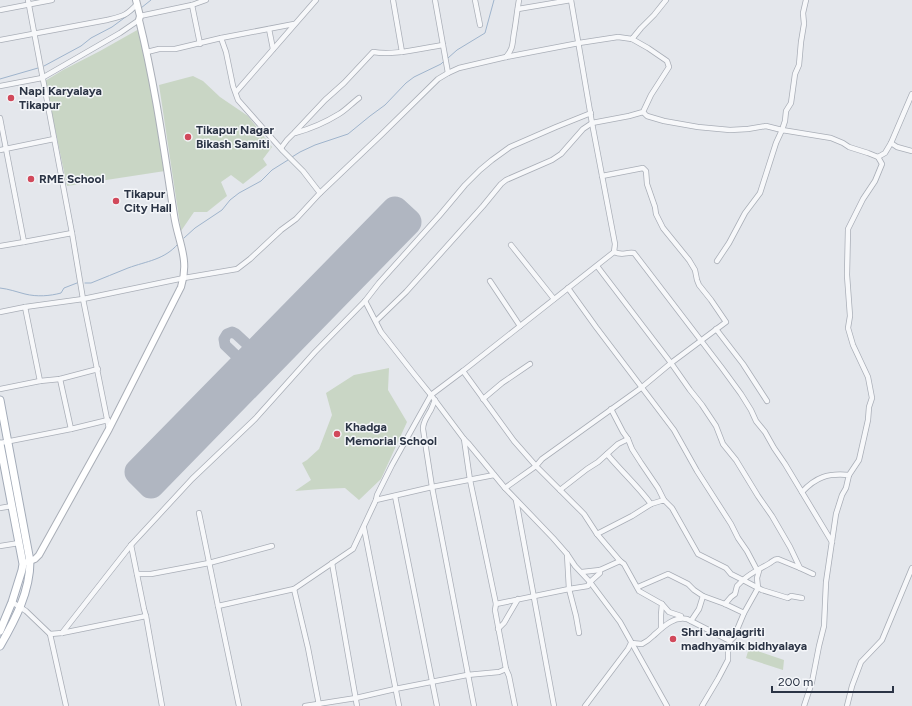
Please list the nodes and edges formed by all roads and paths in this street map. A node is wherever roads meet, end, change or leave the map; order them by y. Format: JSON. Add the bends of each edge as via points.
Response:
{"nodes":[{"id":1,"x":52,"y":0,"type":"edge"},
{"id":2,"x":206,"y":0,"type":"edge"},
{"id":3,"x":316,"y":0,"type":"edge"},
{"id":4,"x":393,"y":0,"type":"edge"},
{"id":5,"x":435,"y":0,"type":"edge"},
{"id":6,"x":475,"y":0,"type":"edge"},
{"id":7,"x":519,"y":0,"type":"edge"},
{"id":8,"x":571,"y":0,"type":"edge"},
{"id":9,"x":666,"y":0,"type":"edge"},
{"id":10,"x":806,"y":0,"type":"edge"},
{"id":11,"x":28,"y":2,"type":"edge"},
{"id":12,"x":137,"y":2,"type":"edge"},
{"id":13,"x":192,"y":5,"type":"junction"},
{"id":14,"x":518,"y":8,"type":"junction"},
{"id":15,"x":0,"y":10,"type":"edge"},
{"id":16,"x":139,"y":18,"type":"junction"},
{"id":17,"x":294,"y":24,"type":"junction"},
{"id":18,"x":480,"y":25,"type":"dead end"},
{"id":19,"x":269,"y":29,"type":"junction"},
{"id":20,"x":34,"y":34,"type":"junction"},
{"id":21,"x":221,"y":38,"type":"junction"},
{"id":22,"x":632,"y":38,"type":"junction"},
{"id":23,"x":0,"y":40,"type":"edge"},
{"id":24,"x":579,"y":43,"type":"junction"},
{"id":25,"x":200,"y":44,"type":"junction"},
{"id":26,"x":443,"y":44,"type":"junction"},
{"id":27,"x":273,"y":48,"type":"junction"},
{"id":28,"x":146,"y":52,"type":"junction"},
{"id":29,"x":402,"y":52,"type":"junction"},
{"id":30,"x":506,"y":57,"type":"junction"},
{"id":31,"x":448,"y":73,"type":"junction"},
{"id":32,"x":42,"y":78,"type":"junction"},
{"id":33,"x":0,"y":86,"type":"edge"},
{"id":34,"x":236,"y":92,"type":"junction"},
{"id":35,"x":912,"y":94,"type":"edge"},
{"id":36,"x":359,"y":98,"type":"dead end"},
{"id":37,"x":643,"y":112,"type":"junction"},
{"id":38,"x":591,"y":113,"type":"junction"},
{"id":39,"x":0,"y":118,"type":"edge"},
{"id":40,"x":592,"y":123,"type":"junction"},
{"id":41,"x":782,"y":130,"type":"junction"},
{"id":42,"x":295,"y":133,"type":"junction"},
{"id":43,"x":54,"y":139,"type":"junction"},
{"id":44,"x":891,"y":143,"type":"junction"},
{"id":45,"x":281,"y":148,"type":"junction"},
{"id":46,"x":6,"y":149,"type":"junction"},
{"id":47,"x":0,"y":150,"type":"edge"},
{"id":48,"x":912,"y":152,"type":"edge"},
{"id":49,"x":878,"y":157,"type":"junction"},
{"id":50,"x":602,"y":176,"type":"junction"},
{"id":51,"x":320,"y":193,"type":"junction"},
{"id":52,"x":72,"y":233,"type":"junction"},
{"id":53,"x":24,"y":242,"type":"junction"},
{"id":54,"x":511,"y":244,"type":"dead end"},
{"id":55,"x":0,"y":246,"type":"edge"},
{"id":56,"x":614,"y":252,"type":"junction"},
{"id":57,"x":717,"y":261,"type":"dead end"},
{"id":58,"x":596,"y":266,"type":"junction"},
{"id":59,"x":184,"y":278,"type":"junction"},
{"id":60,"x":490,"y":281,"type":"dead end"},
{"id":61,"x":568,"y":288,"type":"junction"},
{"id":62,"x":83,"y":299,"type":"junction"},
{"id":63,"x":554,"y":299,"type":"junction"},
{"id":64,"x":365,"y":301,"type":"junction"},
{"id":65,"x":25,"y":307,"type":"junction"},
{"id":66,"x":0,"y":312,"type":"edge"},
{"id":67,"x":376,"y":321,"type":"junction"},
{"id":68,"x":520,"y":326,"type":"junction"},
{"id":69,"x":716,"y":329,"type":"junction"},
{"id":70,"x":701,"y":340,"type":"junction"},
{"id":71,"x":671,"y":363,"type":"junction"},
{"id":72,"x":530,"y":364,"type":"dead end"},
{"id":73,"x":98,"y":369,"type":"junction"},
{"id":74,"x":463,"y":371,"type":"junction"},
{"id":75,"x":60,"y":378,"type":"junction"},
{"id":76,"x":40,"y":381,"type":"junction"},
{"id":77,"x":641,"y":388,"type":"junction"},
{"id":78,"x":0,"y":389,"type":"edge"},
{"id":79,"x":431,"y":395,"type":"junction"},
{"id":80,"x":483,"y":399,"type":"junction"},
{"id":81,"x":0,"y":400,"type":"edge"},
{"id":82,"x":435,"y":400,"type":"junction"},
{"id":83,"x":767,"y":401,"type":"dead end"},
{"id":84,"x":611,"y":409,"type":"junction"},
{"id":85,"x":108,"y":420,"type":"junction"},
{"id":86,"x":71,"y":429,"type":"junction"},
{"id":87,"x":109,"y":429,"type":"junction"},
{"id":88,"x":464,"y":439,"type":"junction"},
{"id":89,"x":628,"y":439,"type":"junction"},
{"id":90,"x":2,"y":443,"type":"edge"},
{"id":91,"x":607,"y":454,"type":"junction"},
{"id":92,"x":536,"y":466,"type":"junction"},
{"id":93,"x":2,"y":469,"type":"edge"},
{"id":94,"x":494,"y":475,"type":"junction"},
{"id":95,"x":849,"y":475,"type":"junction"},
{"id":96,"x":470,"y":480,"type":"junction"},
{"id":97,"x":432,"y":487,"type":"junction"},
{"id":98,"x":505,"y":488,"type":"junction"},
{"id":99,"x":560,"y":490,"type":"junction"},
{"id":100,"x":802,"y":492,"type":"junction"},
{"id":101,"x":395,"y":496,"type":"junction"},
{"id":102,"x":376,"y":500,"type":"junction"},
{"id":103,"x":516,"y":500,"type":"junction"},
{"id":104,"x":664,"y":500,"type":"junction"},
{"id":105,"x":651,"y":504,"type":"junction"},
{"id":106,"x":12,"y":506,"type":"junction"},
{"id":107,"x":0,"y":508,"type":"edge"},
{"id":108,"x":199,"y":513,"type":"dead end"},
{"id":109,"x":364,"y":528,"type":"junction"},
{"id":110,"x":597,"y":534,"type":"junction"},
{"id":111,"x":832,"y":542,"type":"junction"},
{"id":112,"x":19,"y":543,"type":"junction"},
{"id":113,"x":131,"y":545,"type":"junction"},
{"id":114,"x":0,"y":546,"type":"edge"},
{"id":115,"x":272,"y":546,"type":"dead end"},
{"id":116,"x":567,"y":554,"type":"junction"},
{"id":117,"x":30,"y":561,"type":"junction"},
{"id":118,"x":620,"y":561,"type":"junction"},
{"id":119,"x":209,"y":563,"type":"junction"},
{"id":120,"x":332,"y":563,"type":"junction"},
{"id":121,"x":23,"y":564,"type":"junction"},
{"id":122,"x":800,"y":568,"type":"junction"},
{"id":123,"x":912,"y":568,"type":"edge"},
{"id":124,"x":600,"y":570,"type":"junction"},
{"id":125,"x":757,"y":570,"type":"junction"},
{"id":126,"x":582,"y":572,"type":"junction"},
{"id":127,"x":137,"y":574,"type":"junction"},
{"id":128,"x":813,"y":574,"type":"dead end"},
{"id":129,"x":744,"y":580,"type":"junction"},
{"id":130,"x":590,"y":582,"type":"junction"},
{"id":131,"x":638,"y":588,"type":"junction"},
{"id":132,"x":758,"y":588,"type":"junction"},
{"id":133,"x":294,"y":589,"type":"junction"},
{"id":134,"x":569,"y":589,"type":"junction"},
{"id":135,"x":534,"y":596,"type":"junction"},
{"id":136,"x":703,"y":596,"type":"junction"},
{"id":137,"x":802,"y":598,"type":"dead end"},
{"id":138,"x":518,"y":599,"type":"junction"},
{"id":139,"x":12,"y":602,"type":"junction"},
{"id":140,"x":496,"y":604,"type":"junction"},
{"id":141,"x":662,"y":604,"type":"junction"},
{"id":142,"x":725,"y":604,"type":"junction"},
{"id":143,"x":218,"y":606,"type":"junction"},
{"id":144,"x":20,"y":607,"type":"junction"},
{"id":145,"x":744,"y":613,"type":"junction"},
{"id":146,"x":146,"y":616,"type":"junction"},
{"id":147,"x":681,"y":618,"type":"junction"},
{"id":148,"x":691,"y":621,"type":"junction"},
{"id":149,"x":661,"y":628,"type":"junction"},
{"id":150,"x":498,"y":629,"type":"junction"},
{"id":151,"x":0,"y":631,"type":"edge"},
{"id":152,"x":62,"y":633,"type":"junction"},
{"id":153,"x":579,"y":633,"type":"dead end"},
{"id":154,"x":50,"y":634,"type":"junction"},
{"id":155,"x":730,"y":642,"type":"junction"},
{"id":156,"x":631,"y":643,"type":"junction"},
{"id":157,"x":0,"y":646,"type":"edge"},
{"id":158,"x":506,"y":669,"type":"junction"},
{"id":159,"x":467,"y":675,"type":"junction"},
{"id":160,"x":432,"y":682,"type":"junction"},
{"id":161,"x":395,"y":689,"type":"junction"},
{"id":162,"x":356,"y":698,"type":"junction"},
{"id":163,"x":318,"y":705,"type":"edge"},
{"id":164,"x":66,"y":706,"type":"edge"},
{"id":165,"x":162,"y":706,"type":"edge"},
{"id":166,"x":239,"y":706,"type":"edge"},
{"id":167,"x":305,"y":706,"type":"edge"},
{"id":168,"x":358,"y":706,"type":"edge"},
{"id":169,"x":399,"y":706,"type":"edge"},
{"id":170,"x":437,"y":706,"type":"edge"},
{"id":171,"x":474,"y":706,"type":"edge"},
{"id":172,"x":514,"y":706,"type":"edge"},
{"id":173,"x":554,"y":706,"type":"edge"},
{"id":174,"x":585,"y":706,"type":"edge"},
{"id":175,"x":667,"y":706,"type":"edge"},
{"id":176,"x":702,"y":706,"type":"edge"},
{"id":177,"x":804,"y":706,"type":"edge"},
{"id":178,"x":847,"y":706,"type":"edge"}],
"edges":[{"from":1,"to":11,"type":"street"},
{"from":2,"to":13,"type":"street"},
{"from":3,"to":17,"type":"street"},
{"from":4,"to":29,"type":"street"},
{"from":5,"to":26,"type":"street"},
{"from":6,"to":18,"type":"street"},
{"from":7,"to":14,"type":"street"},
{"from":8,"to":14,"type":"street"},
{"from":8,"to":24,"type":"street"},
{"from":9,"to":22,"type":"street"},
{"from":10,"to":41,"type":"street","via":[[799,65]]},
{"from":11,"to":15,"type":"street"},
{"from":11,"to":20,"type":"street"},
{"from":12,"to":16,"type":"street"},
{"from":12,"to":20,"type":"street","via":[[129,13],[122,16]]},
{"from":13,"to":16,"type":"street"},
{"from":13,"to":25,"type":"street"},
{"from":14,"to":30,"type":"street","via":[[513,44]]},
{"from":16,"to":28,"type":"street"},
{"from":16,"to":32,"type":"street","via":[[120,33]]},
{"from":17,"to":19,"type":"street"},
{"from":17,"to":27,"type":"street"},
{"from":19,"to":21,"type":"street"},
{"from":19,"to":27,"type":"street"},
{"from":20,"to":23,"type":"street"},
{"from":20,"to":32,"type":"street"},
{"from":21,"to":25,"type":"street"},
{"from":21,"to":34,"type":"street"},
{"from":22,"to":24,"type":"street","via":[[618,37]]},
{"from":22,"to":37,"type":"street","via":[[667,61],[669,67]]},
{"from":24,"to":30,"type":"street"},
{"from":24,"to":38,"type":"street"},
{"from":25,"to":28,"type":"street"},
{"from":26,"to":29,"type":"street"},
{"from":26,"to":31,"type":"street"},
{"from":27,"to":34,"type":"street"},
{"from":28,"to":59,"type":"street","via":[[176,228],[184,252]]},
{"from":29,"to":42,"type":"street","via":[[373,52]]},
{"from":30,"to":31,"type":"street","via":[[458,68]]},
{"from":31,"to":51,"type":"street","via":[[438,79]]},
{"from":32,"to":33,"type":"street"},
{"from":32,"to":43,"type":"street"},
{"from":34,"to":45,"type":"street","via":[[238,100]]},
{"from":35,"to":44,"type":"street"},
{"from":36,"to":42,"type":"street","via":[[339,114]]},
{"from":37,"to":40,"type":"street"},
{"from":37,"to":41,"type":"street","via":[[647,116],[664,121],[698,127],[730,130],[766,126]]},
{"from":38,"to":40,"type":"street"},
{"from":38,"to":64,"type":"street","via":[[510,147],[492,160],[465,186]]},
{"from":39,"to":46,"type":"street"},
{"from":40,"to":50,"type":"street"},
{"from":40,"to":67,"type":"street","via":[[583,129],[561,154],[501,184],[406,292]]},
{"from":41,"to":49,"type":"street","via":[[832,138]]},
{"from":41,"to":57,"type":"street","via":[[760,193],[744,213]]},
{"from":42,"to":45,"type":"street"},
{"from":43,"to":46,"type":"street"},
{"from":43,"to":52,"type":"street"},
{"from":44,"to":48,"type":"street"},
{"from":44,"to":49,"type":"street","via":[[885,153]]},
{"from":45,"to":51,"type":"street"},
{"from":46,"to":47,"type":"street"},
{"from":46,"to":53,"type":"street"},
{"from":49,"to":95,"type":"street","via":[[882,164],[875,181],[848,229],[848,328],[853,346],[868,377],[872,398],[859,460]]},
{"from":50,"to":56,"type":"street","via":[[615,244]]},
{"from":50,"to":69,"type":"street","via":[[643,168],[646,171],[647,184],[663,228],[689,260],[699,285],[726,322]]},
{"from":51,"to":59,"type":"street","via":[[296,219],[237,269]]},
{"from":52,"to":53,"type":"street"},
{"from":52,"to":62,"type":"street"},
{"from":53,"to":55,"type":"street"},
{"from":54,"to":63,"type":"street"},
{"from":56,"to":58,"type":"street"},
{"from":56,"to":70,"type":"street","via":[[634,253]]},
{"from":58,"to":61,"type":"street"},
{"from":58,"to":71,"type":"street"},
{"from":59,"to":62,"type":"street"},
{"from":59,"to":87,"type":"street"},
{"from":60,"to":68,"type":"street"},
{"from":61,"to":63,"type":"street"},
{"from":61,"to":77,"type":"street"},
{"from":62,"to":65,"type":"street"},
{"from":62,"to":73,"type":"street"},
{"from":63,"to":68,"type":"street"},
{"from":64,"to":67,"type":"street"},
{"from":64,"to":113,"type":"street","via":[[255,419],[192,479]]},
{"from":65,"to":66,"type":"street"},
{"from":65,"to":76,"type":"street"},
{"from":67,"to":79,"type":"street","via":[[381,332]]},
{"from":68,"to":74,"type":"street"},
{"from":69,"to":70,"type":"street"},
{"from":69,"to":83,"type":"street"},
{"from":70,"to":71,"type":"street"},
{"from":70,"to":100,"type":"street","via":[[741,394]]},
{"from":71,"to":77,"type":"street"},
{"from":71,"to":122,"type":"street","via":[[716,426],[723,444],[772,516]]},
{"from":72,"to":80,"type":"street"},
{"from":73,"to":75,"type":"street"},
{"from":73,"to":85,"type":"street"},
{"from":74,"to":79,"type":"street"},
{"from":74,"to":80,"type":"street"},
{"from":75,"to":76,"type":"street"},
{"from":75,"to":86,"type":"street"},
{"from":76,"to":78,"type":"street"},
{"from":77,"to":84,"type":"street"},
{"from":77,"to":125,"type":"street","via":[[674,430]]},
{"from":79,"to":82,"type":"street"},
{"from":79,"to":102,"type":"street"},
{"from":80,"to":92,"type":"street","via":[[514,442]]},
{"from":81,"to":90,"type":"main road"},
{"from":82,"to":88,"type":"street"},
{"from":82,"to":97,"type":"street","via":[[423,424]]},
{"from":84,"to":89,"type":"street"},
{"from":84,"to":92,"type":"street"},
{"from":85,"to":86,"type":"street"},
{"from":85,"to":87,"type":"street"},
{"from":86,"to":90,"type":"street"},
{"from":87,"to":117,"type":"street","via":[[39,555]]},
{"from":88,"to":94,"type":"street"},
{"from":88,"to":96,"type":"street"},
{"from":89,"to":91,"type":"street"},
{"from":89,"to":104,"type":"street"},
{"from":90,"to":93,"type":"main road"},
{"from":90,"to":117,"type":"main road"},
{"from":91,"to":99,"type":"street"},
{"from":91,"to":105,"type":"street"},
{"from":92,"to":98,"type":"street"},
{"from":92,"to":99,"type":"street"},
{"from":93,"to":106,"type":"main road"},
{"from":94,"to":96,"type":"street"},
{"from":94,"to":98,"type":"street"},
{"from":95,"to":100,"type":"street","via":[[830,474],[810,484]]},
{"from":95,"to":111,"type":"street","via":[[836,514]]},
{"from":96,"to":97,"type":"street"},
{"from":96,"to":140,"type":"street"},
{"from":97,"to":101,"type":"street"},
{"from":97,"to":159,"type":"street"},
{"from":98,"to":103,"type":"street"},
{"from":99,"to":110,"type":"street","via":[[584,514]]},
{"from":100,"to":111,"type":"street"},
{"from":101,"to":102,"type":"street"},
{"from":101,"to":160,"type":"street"},
{"from":102,"to":109,"type":"street"},
{"from":103,"to":116,"type":"street"},
{"from":103,"to":135,"type":"street"},
{"from":104,"to":105,"type":"street"},
{"from":104,"to":129,"type":"street","via":[[672,508],[698,554]]},
{"from":105,"to":110,"type":"street"},
{"from":106,"to":107,"type":"street"},
{"from":106,"to":112,"type":"main road"},
{"from":108,"to":119,"type":"street"},
{"from":109,"to":120,"type":"street","via":[[353,549]]},
{"from":109,"to":161,"type":"street"},
{"from":110,"to":118,"type":"street"},
{"from":111,"to":177,"type":"street","via":[[826,582],[824,626]]},
{"from":112,"to":114,"type":"street"},
{"from":112,"to":121,"type":"main road"},
{"from":113,"to":127,"type":"street"},
{"from":113,"to":152,"type":"street"},
{"from":115,"to":119,"type":"street"},
{"from":116,"to":126,"type":"street"},
{"from":116,"to":134,"type":"street"},
{"from":117,"to":121,"type":"street"},
{"from":117,"to":144,"type":"main road"},
{"from":118,"to":124,"type":"street"},
{"from":118,"to":131,"type":"street"},
{"from":119,"to":127,"type":"street","via":[[151,574]]},
{"from":119,"to":143,"type":"street"},
{"from":120,"to":133,"type":"street"},
{"from":120,"to":162,"type":"street"},
{"from":121,"to":139,"type":"main road"},
{"from":122,"to":125,"type":"street","via":[[776,559]]},
{"from":122,"to":128,"type":"street"},
{"from":123,"to":178,"type":"street","via":[[882,640],[861,662]]},
{"from":124,"to":126,"type":"street"},
{"from":124,"to":130,"type":"street"},
{"from":125,"to":129,"type":"street"},
{"from":125,"to":132,"type":"street"},
{"from":126,"to":130,"type":"street"},
{"from":127,"to":146,"type":"street"},
{"from":129,"to":132,"type":"street"},
{"from":129,"to":142,"type":"street"},
{"from":130,"to":134,"type":"street","via":[[588,586]]},
{"from":130,"to":156,"type":"street","via":[[620,622]]},
{"from":131,"to":136,"type":"street","via":[[668,574],[688,584]]},
{"from":131,"to":141,"type":"street","via":[[643,594]]},
{"from":132,"to":137,"type":"street","via":[[788,598]]},
{"from":132,"to":145,"type":"street"},
{"from":133,"to":143,"type":"street"},
{"from":133,"to":163,"type":"street"},
{"from":134,"to":135,"type":"street"},
{"from":134,"to":153,"type":"street"},
{"from":135,"to":138,"type":"street"},
{"from":135,"to":173,"type":"street"},
{"from":136,"to":142,"type":"street"},
{"from":136,"to":148,"type":"street","via":[[700,609]]},
{"from":138,"to":140,"type":"street"},
{"from":138,"to":150,"type":"street"},
{"from":139,"to":144,"type":"street"},
{"from":139,"to":151,"type":"main road"},
{"from":140,"to":150,"type":"street"},
{"from":141,"to":147,"type":"street","via":[[669,612]]},
{"from":141,"to":149,"type":"street"},
{"from":142,"to":145,"type":"street"},
{"from":143,"to":166,"type":"street"},
{"from":144,"to":154,"type":"street"},
{"from":144,"to":157,"type":"main road"},
{"from":145,"to":155,"type":"street"},
{"from":146,"to":152,"type":"street"},
{"from":146,"to":165,"type":"street"},
{"from":147,"to":148,"type":"street"},
{"from":147,"to":149,"type":"street"},
{"from":148,"to":155,"type":"street"},
{"from":149,"to":156,"type":"street","via":[[642,644]]},
{"from":150,"to":158,"type":"street"},
{"from":152,"to":154,"type":"street"},
{"from":154,"to":164,"type":"street"},
{"from":155,"to":176,"type":"street","via":[[728,660]]},
{"from":156,"to":174,"type":"street"},
{"from":156,"to":175,"type":"street"},
{"from":158,"to":159,"type":"street"},
{"from":158,"to":172,"type":"street"},
{"from":159,"to":160,"type":"street"},
{"from":159,"to":171,"type":"street"},
{"from":160,"to":161,"type":"street"},
{"from":160,"to":170,"type":"street"},
{"from":161,"to":162,"type":"street"},
{"from":161,"to":169,"type":"street"},
{"from":162,"to":163,"type":"street"},
{"from":162,"to":168,"type":"street"},
{"from":163,"to":167,"type":"street"}]}
